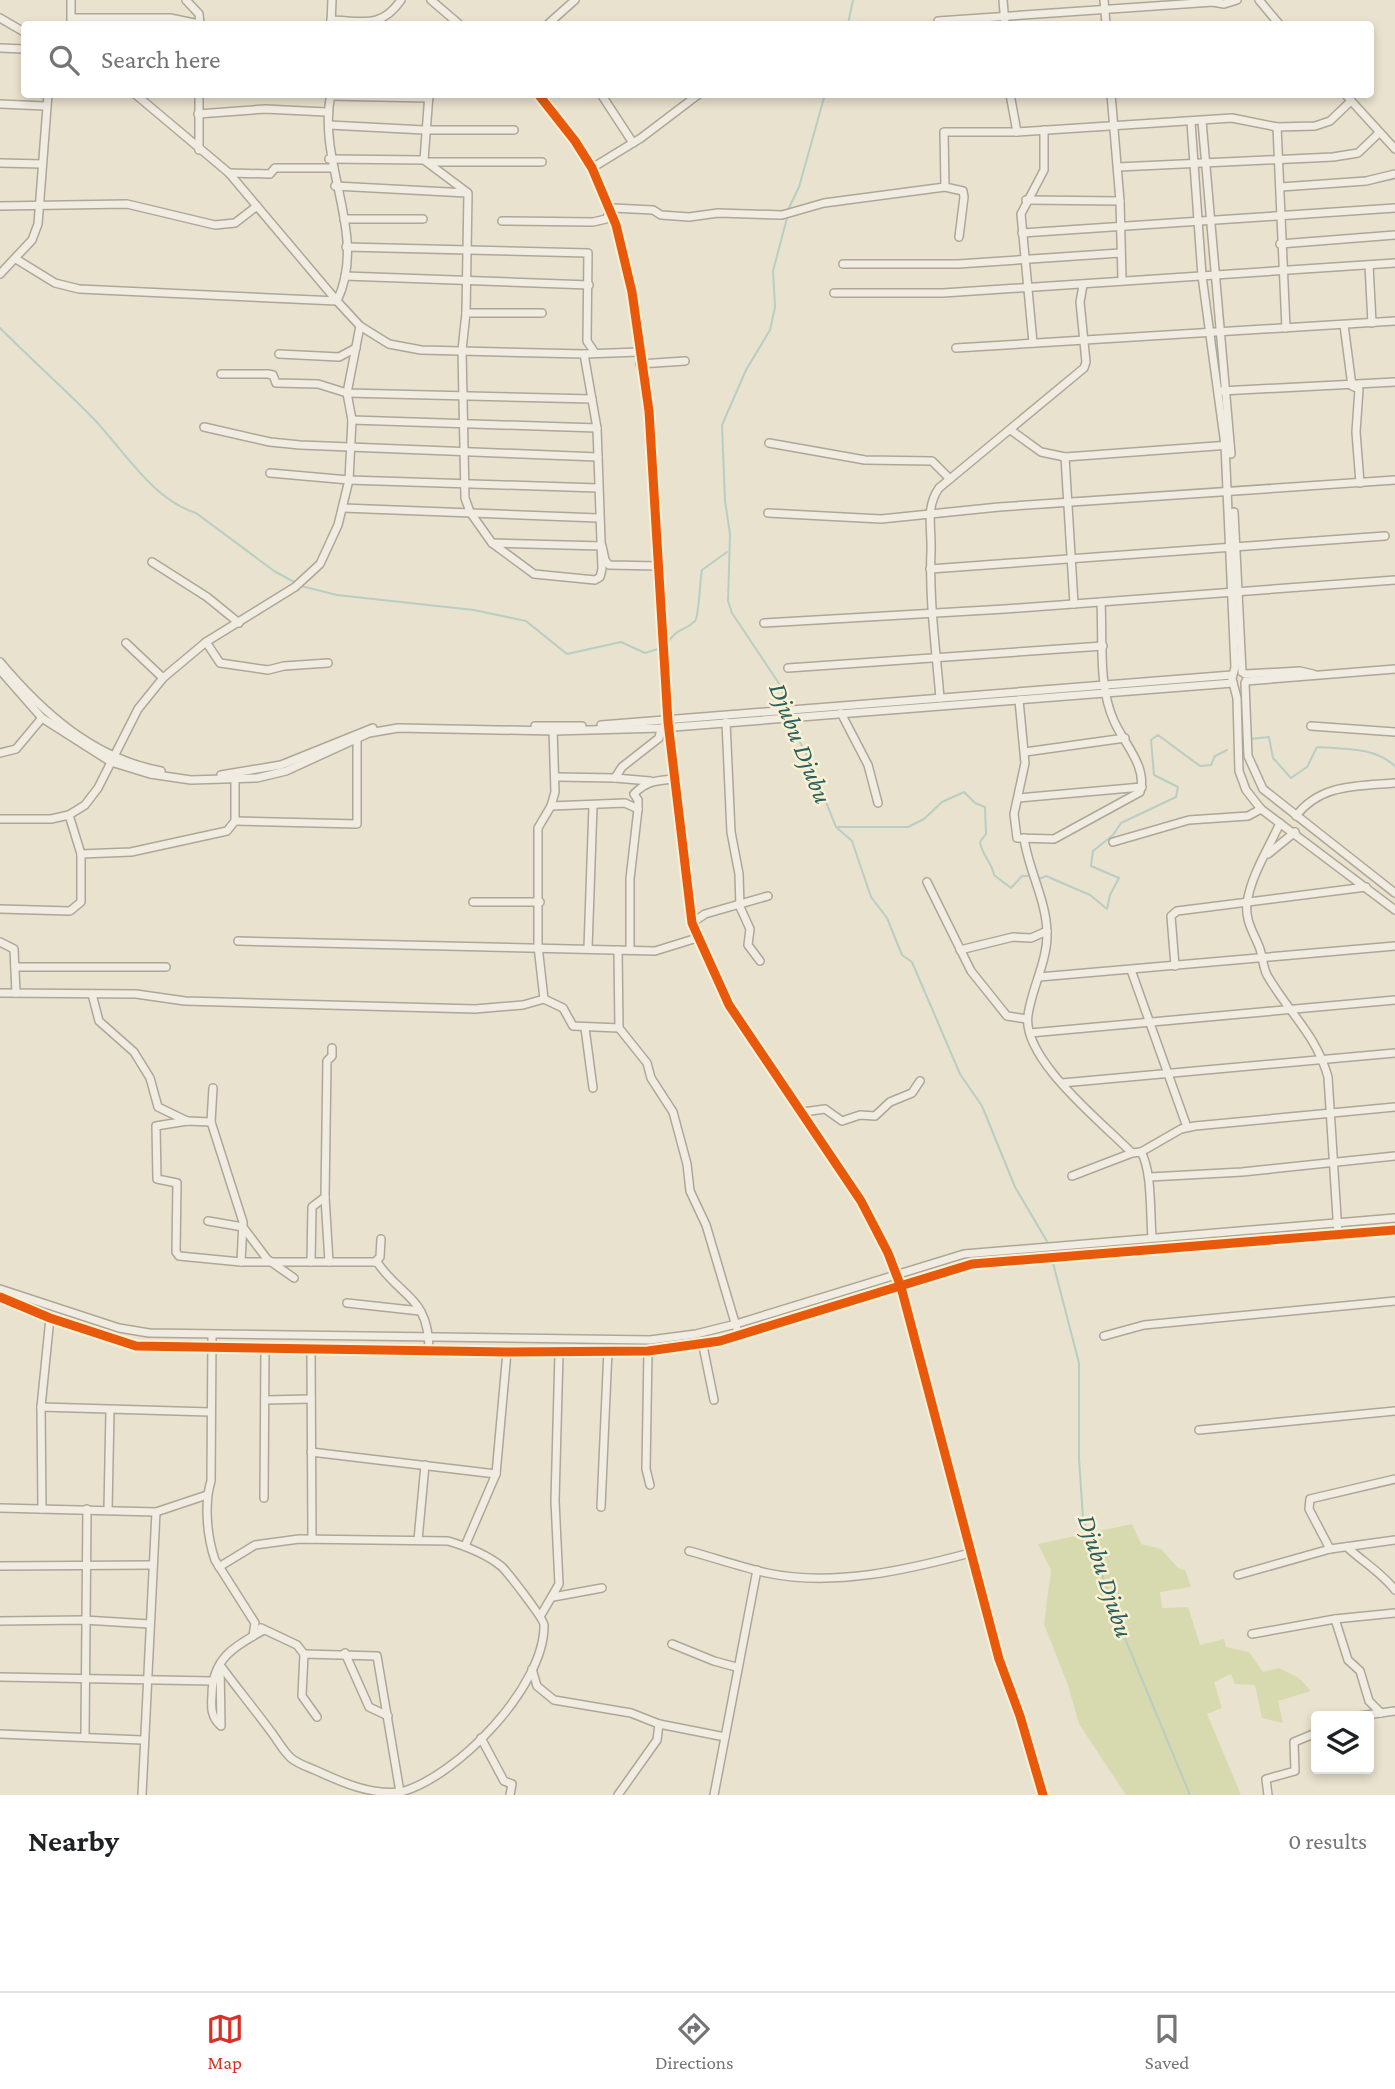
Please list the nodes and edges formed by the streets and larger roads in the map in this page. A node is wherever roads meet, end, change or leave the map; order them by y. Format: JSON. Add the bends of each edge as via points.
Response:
{"nodes":[{"id":1,"x":71,"y":0,"type":"edge"},
{"id":2,"x":332,"y":0,"type":"edge"},
{"id":3,"x":401,"y":0,"type":"edge"},
{"id":4,"x":431,"y":0,"type":"edge"},
{"id":5,"x":575,"y":0,"type":"edge"},
{"id":6,"x":1003,"y":0,"type":"edge"},
{"id":7,"x":1237,"y":0,"type":"edge"},
{"id":8,"x":1259,"y":0,"type":"edge"},
{"id":9,"x":189,"y":1,"type":"edge"},
{"id":10,"x":1104,"y":4,"type":"edge"},
{"id":11,"x":1004,"y":14,"type":"junction"},
{"id":12,"x":0,"y":18,"type":"edge"},
{"id":13,"x":71,"y":21,"type":"edge"},
{"id":14,"x":184,"y":21,"type":"edge"},
{"id":15,"x":199,"y":21,"type":"edge"},
{"id":16,"x":331,"y":21,"type":"edge"},
{"id":17,"x":356,"y":21,"type":"edge"},
{"id":18,"x":456,"y":21,"type":"edge"},
{"id":19,"x":551,"y":21,"type":"edge"},
{"id":20,"x":938,"y":21,"type":"dead end"},
{"id":21,"x":1005,"y":21,"type":"edge"},
{"id":22,"x":1276,"y":21,"type":"edge"},
{"id":23,"x":21,"y":30,"type":"edge"},
{"id":24,"x":0,"y":48,"type":"edge"},
{"id":25,"x":21,"y":49,"type":"edge"},
{"id":26,"x":47,"y":98,"type":"edge"},
{"id":27,"x":140,"y":98,"type":"edge"},
{"id":28,"x":198,"y":98,"type":"edge"},
{"id":29,"x":330,"y":98,"type":"edge"},
{"id":30,"x":429,"y":98,"type":"edge"},
{"id":31,"x":541,"y":98,"type":"edge"},
{"id":32,"x":604,"y":98,"type":"edge"},
{"id":33,"x":694,"y":98,"type":"edge"},
{"id":34,"x":1011,"y":98,"type":"edge"},
{"id":35,"x":1112,"y":98,"type":"edge"},
{"id":36,"x":1348,"y":98,"type":"edge"},
{"id":37,"x":1351,"y":101,"type":"junction"},
{"id":38,"x":0,"y":104,"type":"edge"},
{"id":39,"x":45,"y":106,"type":"junction"},
{"id":40,"x":326,"y":112,"type":"junction"},
{"id":41,"x":198,"y":114,"type":"junction"},
{"id":42,"x":1202,"y":121,"type":"junction"},
{"id":43,"x":1191,"y":122,"type":"junction"},
{"id":44,"x":329,"y":125,"type":"junction"},
{"id":45,"x":1115,"y":126,"type":"junction"},
{"id":46,"x":1277,"y":127,"type":"junction"},
{"id":47,"x":424,"y":130,"type":"junction"},
{"id":48,"x":514,"y":130,"type":"dead end"},
{"id":49,"x":1044,"y":130,"type":"junction"},
{"id":50,"x":1017,"y":132,"type":"junction"},
{"id":51,"x":1379,"y":134,"type":"junction"},
{"id":52,"x":633,"y":143,"type":"junction"},
{"id":53,"x":1395,"y":149,"type":"edge"},
{"id":54,"x":199,"y":150,"type":"junction"},
{"id":55,"x":329,"y":159,"type":"junction"},
{"id":56,"x":1279,"y":160,"type":"junction"},
{"id":57,"x":426,"y":161,"type":"junction"},
{"id":58,"x":542,"y":162,"type":"dead end"},
{"id":59,"x":0,"y":163,"type":"edge"},
{"id":60,"x":1205,"y":163,"type":"junction"},
{"id":61,"x":42,"y":164,"type":"junction"},
{"id":62,"x":1194,"y":164,"type":"junction"},
{"id":63,"x":1118,"y":167,"type":"junction"},
{"id":64,"x":334,"y":168,"type":"junction"},
{"id":65,"x":592,"y":168,"type":"junction"},
{"id":66,"x":229,"y":173,"type":"junction"},
{"id":67,"x":1395,"y":174,"type":"edge"},
{"id":68,"x":335,"y":186,"type":"junction"},
{"id":69,"x":945,"y":187,"type":"junction"},
{"id":70,"x":1281,"y":187,"type":"junction"},
{"id":71,"x":468,"y":193,"type":"junction"},
{"id":72,"x":1027,"y":200,"type":"junction"},
{"id":73,"x":1120,"y":201,"type":"junction"},
{"id":74,"x":0,"y":206,"type":"edge"},
{"id":75,"x":257,"y":206,"type":"junction"},
{"id":76,"x":41,"y":207,"type":"junction"},
{"id":77,"x":1395,"y":208,"type":"edge"},
{"id":78,"x":611,"y":212,"type":"junction"},
{"id":79,"x":1280,"y":215,"type":"junction"},
{"id":80,"x":344,"y":219,"type":"junction"},
{"id":81,"x":424,"y":219,"type":"dead end"},
{"id":82,"x":1209,"y":219,"type":"junction"},
{"id":83,"x":1199,"y":220,"type":"junction"},
{"id":84,"x":502,"y":221,"type":"dead end"},
{"id":85,"x":1120,"y":226,"type":"junction"},
{"id":86,"x":1022,"y":233,"type":"junction"},
{"id":87,"x":1395,"y":235,"type":"edge"},
{"id":88,"x":959,"y":237,"type":"dead end"},
{"id":89,"x":1280,"y":244,"type":"junction"},
{"id":90,"x":346,"y":247,"type":"junction"},
{"id":91,"x":467,"y":252,"type":"junction"},
{"id":92,"x":1120,"y":253,"type":"junction"},
{"id":93,"x":16,"y":259,"type":"junction"},
{"id":94,"x":1024,"y":260,"type":"junction"},
{"id":95,"x":1395,"y":263,"type":"edge"},
{"id":96,"x":842,"y":264,"type":"dead end"},
{"id":97,"x":1369,"y":265,"type":"junction"},
{"id":98,"x":1282,"y":271,"type":"junction"},
{"id":99,"x":0,"y":274,"type":"edge"},
{"id":100,"x":1214,"y":275,"type":"junction"},
{"id":101,"x":345,"y":276,"type":"junction"},
{"id":102,"x":1202,"y":276,"type":"junction"},
{"id":103,"x":1122,"y":279,"type":"junction"},
{"id":104,"x":465,"y":282,"type":"junction"},
{"id":105,"x":589,"y":285,"type":"junction"},
{"id":106,"x":1083,"y":285,"type":"junction"},
{"id":107,"x":1026,"y":287,"type":"junction"},
{"id":108,"x":834,"y":293,"type":"dead end"},
{"id":109,"x":337,"y":301,"type":"junction"},
{"id":110,"x":466,"y":313,"type":"junction"},
{"id":111,"x":542,"y":313,"type":"dead end"},
{"id":112,"x":1395,"y":321,"type":"edge"},
{"id":113,"x":1372,"y":323,"type":"junction"},
{"id":114,"x":1344,"y":325,"type":"junction"},
{"id":115,"x":360,"y":326,"type":"junction"},
{"id":116,"x":1286,"y":328,"type":"junction"},
{"id":117,"x":1211,"y":331,"type":"junction"},
{"id":118,"x":1220,"y":331,"type":"junction"},
{"id":119,"x":587,"y":341,"type":"junction"},
{"id":120,"x":1085,"y":341,"type":"junction"},
{"id":121,"x":1033,"y":343,"type":"junction"},
{"id":122,"x":356,"y":348,"type":"junction"},
{"id":123,"x":956,"y":348,"type":"dead end"},
{"id":124,"x":461,"y":350,"type":"junction"},
{"id":125,"x":639,"y":352,"type":"junction"},
{"id":126,"x":595,"y":353,"type":"junction"},
{"id":127,"x":581,"y":354,"type":"junction"},
{"id":128,"x":279,"y":355,"type":"dead end"},
{"id":129,"x":685,"y":361,"type":"dead end"},
{"id":130,"x":640,"y":364,"type":"junction"},
{"id":131,"x":221,"y":374,"type":"dead end"},
{"id":132,"x":1395,"y":382,"type":"edge"},
{"id":133,"x":1352,"y":386,"type":"junction"},
{"id":134,"x":1222,"y":391,"type":"junction"},
{"id":135,"x":347,"y":393,"type":"junction"},
{"id":136,"x":465,"y":396,"type":"junction"},
{"id":137,"x":592,"y":399,"type":"junction"},
{"id":138,"x":352,"y":420,"type":"junction"},
{"id":139,"x":464,"y":425,"type":"junction"},
{"id":140,"x":204,"y":427,"type":"dead end"},
{"id":141,"x":597,"y":428,"type":"junction"},
{"id":142,"x":1012,"y":431,"type":"junction"},
{"id":143,"x":769,"y":443,"type":"dead end"},
{"id":144,"x":1228,"y":444,"type":"junction"},
{"id":145,"x":350,"y":448,"type":"junction"},
{"id":146,"x":466,"y":452,"type":"junction"},
{"id":147,"x":598,"y":457,"type":"junction"},
{"id":148,"x":1065,"y":457,"type":"junction"},
{"id":149,"x":270,"y":473,"type":"dead end"},
{"id":150,"x":950,"y":479,"type":"junction"},
{"id":151,"x":349,"y":480,"type":"junction"},
{"id":152,"x":1395,"y":480,"type":"edge"},
{"id":153,"x":465,"y":482,"type":"junction"},
{"id":154,"x":1360,"y":483,"type":"junction"},
{"id":155,"x":598,"y":488,"type":"junction"},
{"id":156,"x":1231,"y":492,"type":"junction"},
{"id":157,"x":1068,"y":503,"type":"junction"},
{"id":158,"x":342,"y":508,"type":"junction"},
{"id":159,"x":470,"y":512,"type":"junction"},
{"id":160,"x":768,"y":513,"type":"dead end"},
{"id":161,"x":930,"y":516,"type":"junction"},
{"id":162,"x":598,"y":518,"type":"junction"},
{"id":163,"x":1385,"y":536,"type":"dead end"},
{"id":164,"x":492,"y":543,"type":"junction"},
{"id":165,"x":1234,"y":545,"type":"junction"},
{"id":166,"x":602,"y":546,"type":"junction"},
{"id":167,"x":1071,"y":558,"type":"junction"},
{"id":168,"x":152,"y":562,"type":"dead end"},
{"id":169,"x":658,"y":566,"type":"junction"},
{"id":170,"x":930,"y":569,"type":"junction"},
{"id":171,"x":1395,"y":580,"type":"edge"},
{"id":172,"x":1236,"y":591,"type":"junction"},
{"id":173,"x":1101,"y":602,"type":"junction"},
{"id":174,"x":1074,"y":604,"type":"junction"},
{"id":175,"x":931,"y":614,"type":"junction"},
{"id":176,"x":239,"y":623,"type":"junction"},
{"id":177,"x":764,"y":623,"type":"dead end"},
{"id":178,"x":206,"y":642,"type":"junction"},
{"id":179,"x":126,"y":643,"type":"dead end"},
{"id":180,"x":1103,"y":646,"type":"junction"},
{"id":181,"x":935,"y":658,"type":"junction"},
{"id":182,"x":328,"y":663,"type":"dead end"},
{"id":183,"x":0,"y":665,"type":"edge"},
{"id":184,"x":788,"y":668,"type":"dead end"},
{"id":185,"x":1395,"y":669,"type":"edge"},
{"id":186,"x":163,"y":677,"type":"junction"},
{"id":187,"x":1239,"y":678,"type":"junction"},
{"id":188,"x":1105,"y":688,"type":"junction"},
{"id":189,"x":940,"y":696,"type":"junction"},
{"id":190,"x":1019,"y":701,"type":"junction"},
{"id":191,"x":940,"y":706,"type":"junction"},
{"id":192,"x":793,"y":713,"type":"junction"},
{"id":193,"x":841,"y":713,"type":"junction"},
{"id":194,"x":779,"y":714,"type":"junction"},
{"id":195,"x":42,"y":718,"type":"junction"},
{"id":196,"x":726,"y":722,"type":"junction"},
{"id":197,"x":670,"y":724,"type":"junction"},
{"id":198,"x":1311,"y":726,"type":"dead end"},
{"id":199,"x":661,"y":727,"type":"junction"},
{"id":200,"x":553,"y":728,"type":"junction"},
{"id":201,"x":1395,"y":732,"type":"edge"},
{"id":202,"x":357,"y":736,"type":"junction"},
{"id":203,"x":1125,"y":738,"type":"junction"},
{"id":204,"x":0,"y":752,"type":"edge"},
{"id":205,"x":1025,"y":752,"type":"junction"},
{"id":206,"x":112,"y":759,"type":"junction"},
{"id":207,"x":557,"y":777,"type":"junction"},
{"id":208,"x":615,"y":778,"type":"junction"},
{"id":209,"x":235,"y":779,"type":"junction"},
{"id":210,"x":676,"y":779,"type":"junction"},
{"id":211,"x":651,"y":781,"type":"junction"},
{"id":212,"x":1395,"y":783,"type":"edge"},
{"id":213,"x":1142,"y":787,"type":"junction"},
{"id":214,"x":1018,"y":798,"type":"junction"},
{"id":215,"x":877,"y":803,"type":"dead end"},
{"id":216,"x":551,"y":806,"type":"junction"},
{"id":217,"x":593,"y":806,"type":"junction"},
{"id":218,"x":638,"y":809,"type":"junction"},
{"id":219,"x":1261,"y":809,"type":"junction"},
{"id":220,"x":69,"y":815,"type":"junction"},
{"id":221,"x":1296,"y":817,"type":"junction"},
{"id":222,"x":0,"y":819,"type":"edge"},
{"id":223,"x":235,"y":821,"type":"junction"},
{"id":224,"x":1280,"y":823,"type":"junction"},
{"id":225,"x":1295,"y":832,"type":"junction"},
{"id":226,"x":1024,"y":838,"type":"junction"},
{"id":227,"x":1113,"y":842,"type":"dead end"},
{"id":228,"x":81,"y":854,"type":"junction"},
{"id":229,"x":1265,"y":856,"type":"junction"},
{"id":230,"x":927,"y":882,"type":"dead end"},
{"id":231,"x":1366,"y":887,"type":"junction"},
{"id":232,"x":1395,"y":893,"type":"edge"},
{"id":233,"x":768,"y":897,"type":"dead end"},
{"id":234,"x":473,"y":902,"type":"dead end"},
{"id":235,"x":540,"y":902,"type":"junction"},
{"id":236,"x":1247,"y":904,"type":"junction"},
{"id":237,"x":740,"y":907,"type":"junction"},
{"id":238,"x":0,"y":909,"type":"edge"},
{"id":239,"x":1395,"y":910,"type":"edge"},
{"id":240,"x":692,"y":923,"type":"junction"},
{"id":241,"x":1047,"y":931,"type":"junction"},
{"id":242,"x":697,"y":938,"type":"junction"},
{"id":243,"x":238,"y":940,"type":"dead end"},
{"id":244,"x":0,"y":942,"type":"edge"},
{"id":245,"x":538,"y":946,"type":"junction"},
{"id":246,"x":1395,"y":946,"type":"edge"},
{"id":247,"x":588,"y":948,"type":"junction"},
{"id":248,"x":618,"y":950,"type":"junction"},
{"id":249,"x":630,"y":950,"type":"junction"},
{"id":250,"x":960,"y":950,"type":"junction"},
{"id":251,"x":1262,"y":960,"type":"junction"},
{"id":252,"x":760,"y":961,"type":"dead end"},
{"id":253,"x":1175,"y":966,"type":"junction"},
{"id":254,"x":15,"y":967,"type":"junction"},
{"id":255,"x":166,"y":967,"type":"dead end"},
{"id":256,"x":1131,"y":970,"type":"junction"},
{"id":257,"x":1039,"y":977,"type":"junction"},
{"id":258,"x":0,"y":993,"type":"edge"},
{"id":259,"x":16,"y":993,"type":"junction"},
{"id":260,"x":92,"y":994,"type":"junction"},
{"id":261,"x":544,"y":999,"type":"junction"},
{"id":262,"x":1395,"y":1000,"type":"edge"},
{"id":263,"x":1290,"y":1009,"type":"junction"},
{"id":264,"x":1027,"y":1019,"type":"junction"},
{"id":265,"x":1151,"y":1024,"type":"junction"},
{"id":266,"x":585,"y":1028,"type":"junction"},
{"id":267,"x":618,"y":1028,"type":"junction"},
{"id":268,"x":1030,"y":1033,"type":"junction"},
{"id":269,"x":332,"y":1048,"type":"dead end"},
{"id":270,"x":1395,"y":1053,"type":"edge"},
{"id":271,"x":1323,"y":1059,"type":"junction"},
{"id":272,"x":1168,"y":1075,"type":"junction"},
{"id":273,"x":920,"y":1082,"type":"dead end"},
{"id":274,"x":1062,"y":1083,"type":"junction"},
{"id":275,"x":212,"y":1088,"type":"dead end"},
{"id":276,"x":593,"y":1088,"type":"dead end"},
{"id":277,"x":1395,"y":1107,"type":"edge"},
{"id":278,"x":803,"y":1112,"type":"junction"},
{"id":279,"x":1331,"y":1112,"type":"junction"},
{"id":280,"x":187,"y":1121,"type":"junction"},
{"id":281,"x":211,"y":1122,"type":"junction"},
{"id":282,"x":1187,"y":1127,"type":"junction"},
{"id":283,"x":1136,"y":1152,"type":"junction"},
{"id":284,"x":1395,"y":1156,"type":"edge"},
{"id":285,"x":1334,"y":1164,"type":"junction"},
{"id":286,"x":1072,"y":1176,"type":"dead end"},
{"id":287,"x":1150,"y":1177,"type":"junction"},
{"id":288,"x":325,"y":1197,"type":"junction"},
{"id":289,"x":1395,"y":1218,"type":"edge"},
{"id":290,"x":208,"y":1221,"type":"dead end"},
{"id":291,"x":1337,"y":1222,"type":"junction"},
{"id":292,"x":243,"y":1227,"type":"junction"},
{"id":293,"x":1395,"y":1230,"type":"edge"},
{"id":294,"x":1338,"y":1233,"type":"junction"},
{"id":295,"x":1153,"y":1237,"type":"junction"},
{"id":296,"x":381,"y":1239,"type":"dead end"},
{"id":297,"x":1054,"y":1246,"type":"junction"},
{"id":298,"x":1055,"y":1258,"type":"junction"},
{"id":299,"x":270,"y":1261,"type":"junction"},
{"id":300,"x":241,"y":1262,"type":"junction"},
{"id":301,"x":311,"y":1262,"type":"junction"},
{"id":302,"x":329,"y":1262,"type":"junction"},
{"id":303,"x":374,"y":1263,"type":"junction"},
{"id":304,"x":896,"y":1275,"type":"junction"},
{"id":305,"x":294,"y":1278,"type":"dead end"},
{"id":306,"x":901,"y":1287,"type":"junction"},
{"id":307,"x":0,"y":1289,"type":"edge"},
{"id":308,"x":0,"y":1297,"type":"edge"},
{"id":309,"x":1395,"y":1301,"type":"edge"},
{"id":310,"x":347,"y":1303,"type":"dead end"},
{"id":311,"x":421,"y":1311,"type":"junction"},
{"id":312,"x":50,"y":1318,"type":"junction"},
{"id":313,"x":736,"y":1324,"type":"junction"},
{"id":314,"x":212,"y":1336,"type":"junction"},
{"id":315,"x":429,"y":1336,"type":"junction"},
{"id":316,"x":740,"y":1336,"type":"junction"},
{"id":317,"x":1104,"y":1336,"type":"dead end"},
{"id":318,"x":703,"y":1346,"type":"junction"},
{"id":319,"x":212,"y":1347,"type":"junction"},
{"id":320,"x":265,"y":1348,"type":"junction"},
{"id":321,"x":311,"y":1349,"type":"junction"},
{"id":322,"x":608,"y":1350,"type":"junction"},
{"id":323,"x":429,"y":1351,"type":"junction"},
{"id":324,"x":648,"y":1351,"type":"junction"},
{"id":325,"x":507,"y":1352,"type":"junction"},
{"id":326,"x":559,"y":1353,"type":"junction"},
{"id":327,"x":312,"y":1399,"type":"junction"},
{"id":328,"x":265,"y":1400,"type":"junction"},
{"id":329,"x":714,"y":1400,"type":"dead end"},
{"id":330,"x":41,"y":1408,"type":"junction"},
{"id":331,"x":110,"y":1411,"type":"junction"},
{"id":332,"x":1395,"y":1411,"type":"edge"},
{"id":333,"x":210,"y":1412,"type":"junction"},
{"id":334,"x":1199,"y":1430,"type":"dead end"},
{"id":335,"x":311,"y":1452,"type":"junction"},
{"id":336,"x":425,"y":1465,"type":"junction"},
{"id":337,"x":496,"y":1474,"type":"junction"},
{"id":338,"x":1395,"y":1479,"type":"edge"},
{"id":339,"x":650,"y":1485,"type":"dead end"},
{"id":340,"x":206,"y":1495,"type":"junction"},
{"id":341,"x":264,"y":1498,"type":"dead end"},
{"id":342,"x":601,"y":1507,"type":"dead end"},
{"id":343,"x":0,"y":1508,"type":"edge"},
{"id":344,"x":42,"y":1509,"type":"junction"},
{"id":345,"x":87,"y":1509,"type":"junction"},
{"id":346,"x":108,"y":1509,"type":"junction"},
{"id":347,"x":156,"y":1511,"type":"junction"},
{"id":348,"x":312,"y":1539,"type":"junction"},
{"id":349,"x":418,"y":1540,"type":"junction"},
{"id":350,"x":1395,"y":1540,"type":"edge"},
{"id":351,"x":465,"y":1546,"type":"junction"},
{"id":352,"x":1347,"y":1547,"type":"junction"},
{"id":353,"x":1330,"y":1549,"type":"junction"},
{"id":354,"x":689,"y":1551,"type":"dead end"},
{"id":355,"x":970,"y":1553,"type":"junction"},
{"id":356,"x":86,"y":1564,"type":"junction"},
{"id":357,"x":151,"y":1565,"type":"junction"},
{"id":358,"x":0,"y":1566,"type":"edge"},
{"id":359,"x":219,"y":1567,"type":"junction"},
{"id":360,"x":757,"y":1570,"type":"junction"},
{"id":361,"x":1238,"y":1575,"type":"dead end"},
{"id":362,"x":602,"y":1588,"type":"dead end"},
{"id":363,"x":1395,"y":1590,"type":"edge"},
{"id":364,"x":553,"y":1597,"type":"junction"},
{"id":365,"x":1395,"y":1613,"type":"edge"},
{"id":366,"x":541,"y":1615,"type":"junction"},
{"id":367,"x":1335,"y":1619,"type":"junction"},
{"id":368,"x":84,"y":1620,"type":"junction"},
{"id":369,"x":0,"y":1621,"type":"edge"},
{"id":370,"x":255,"y":1623,"type":"junction"},
{"id":371,"x":149,"y":1624,"type":"junction"},
{"id":372,"x":264,"y":1630,"type":"junction"},
{"id":373,"x":1252,"y":1634,"type":"dead end"},
{"id":374,"x":253,"y":1636,"type":"junction"},
{"id":375,"x":672,"y":1644,"type":"dead end"},
{"id":376,"x":345,"y":1653,"type":"junction"},
{"id":377,"x":304,"y":1654,"type":"junction"},
{"id":378,"x":736,"y":1667,"type":"junction"},
{"id":379,"x":532,"y":1668,"type":"junction"},
{"id":380,"x":0,"y":1677,"type":"edge"},
{"id":381,"x":85,"y":1677,"type":"junction"},
{"id":382,"x":146,"y":1680,"type":"junction"},
{"id":383,"x":212,"y":1681,"type":"junction"},
{"id":384,"x":1395,"y":1711,"type":"edge"},
{"id":385,"x":1381,"y":1713,"type":"junction"},
{"id":386,"x":1374,"y":1714,"type":"edge"},
{"id":387,"x":388,"y":1716,"type":"junction"},
{"id":388,"x":317,"y":1717,"type":"dead end"},
{"id":389,"x":659,"y":1724,"type":"junction"},
{"id":390,"x":0,"y":1734,"type":"edge"},
{"id":391,"x":85,"y":1735,"type":"junction"},
{"id":392,"x":1311,"y":1735,"type":"edge"},
{"id":393,"x":725,"y":1737,"type":"junction"},
{"id":394,"x":481,"y":1738,"type":"junction"},
{"id":395,"x":142,"y":1740,"type":"junction"},
{"id":396,"x":400,"y":1792,"type":"junction"},
{"id":397,"x":142,"y":1795,"type":"edge"},
{"id":398,"x":510,"y":1795,"type":"edge"},
{"id":399,"x":618,"y":1795,"type":"edge"},
{"id":400,"x":714,"y":1795,"type":"edge"},
{"id":401,"x":1043,"y":1795,"type":"edge"},
{"id":402,"x":1268,"y":1795,"type":"edge"}],
"edges":[{"from":1,"to":13,"type":"street"},
{"from":2,"to":16,"type":"street"},
{"from":3,"to":17,"type":"street","via":[[381,20]]},
{"from":4,"to":18,"type":"street"},
{"from":5,"to":19,"type":"street"},
{"from":6,"to":11,"type":"street"},
{"from":7,"to":10,"type":"street","via":[[1224,4]]},
{"from":8,"to":22,"type":"street"},
{"from":9,"to":15,"type":"street","via":[[199,13]]},
{"from":10,"to":11,"type":"street"},
{"from":11,"to":20,"type":"street"},
{"from":11,"to":21,"type":"street"},
{"from":12,"to":23,"type":"street"},
{"from":13,"to":14,"type":"street"},
{"from":24,"to":25,"type":"street"},
{"from":26,"to":39,"type":"street"},
{"from":27,"to":54,"type":"street"},
{"from":28,"to":41,"type":"street"},
{"from":29,"to":40,"type":"street"},
{"from":30,"to":47,"type":"street"},
{"from":31,"to":65,"type":"street"},
{"from":32,"to":52,"type":"street"},
{"from":33,"to":52,"type":"street"},
{"from":34,"to":50,"type":"street"},
{"from":35,"to":45,"type":"street"},
{"from":36,"to":37,"type":"street"},
{"from":37,"to":46,"type":"street","via":[[1323,124]]},
{"from":37,"to":51,"type":"street"},
{"from":38,"to":39,"type":"street"},
{"from":39,"to":61,"type":"street"},
{"from":40,"to":41,"type":"street","via":[[265,109]]},
{"from":40,"to":44,"type":"street"},
{"from":41,"to":54,"type":"street"},
{"from":42,"to":43,"type":"street"},
{"from":42,"to":46,"type":"street","via":[[1232,118]]},
{"from":42,"to":60,"type":"street"},
{"from":43,"to":45,"type":"street"},
{"from":43,"to":62,"type":"street"},
{"from":44,"to":47,"type":"street"},
{"from":44,"to":55,"type":"street"},
{"from":45,"to":49,"type":"street"},
{"from":45,"to":63,"type":"street"},
{"from":46,"to":56,"type":"street"},
{"from":47,"to":48,"type":"street"},
{"from":47,"to":57,"type":"street"},
{"from":49,"to":50,"type":"street"},
{"from":49,"to":72,"type":"street","via":[[1044,170]]},
{"from":50,"to":69,"type":"street","via":[[944,132]]},
{"from":51,"to":53,"type":"street"},
{"from":51,"to":56,"type":"street","via":[[1358,153]]},
{"from":52,"to":65,"type":"street"},
{"from":54,"to":66,"type":"street"},
{"from":55,"to":57,"type":"street"},
{"from":55,"to":64,"type":"street"},
{"from":56,"to":60,"type":"street"},
{"from":56,"to":70,"type":"street"},
{"from":57,"to":58,"type":"street"},
{"from":57,"to":71,"type":"street"},
{"from":59,"to":61,"type":"street"},
{"from":60,"to":62,"type":"street"},
{"from":60,"to":82,"type":"street"},
{"from":61,"to":76,"type":"street"},
{"from":62,"to":63,"type":"street"},
{"from":62,"to":83,"type":"street"},
{"from":63,"to":73,"type":"street"},
{"from":64,"to":66,"type":"street"},
{"from":64,"to":68,"type":"street"},
{"from":65,"to":78,"type":"street"},
{"from":66,"to":75,"type":"street"},
{"from":67,"to":70,"type":"street","via":[[1366,181]]},
{"from":68,"to":71,"type":"street"},
{"from":68,"to":80,"type":"street"},
{"from":69,"to":78,"type":"street","via":[[824,203],[782,215],[689,217],[624,208]]},
{"from":69,"to":88,"type":"street","via":[[962,191]]},
{"from":70,"to":79,"type":"street"},
{"from":71,"to":91,"type":"street"},
{"from":72,"to":73,"type":"street"},
{"from":72,"to":86,"type":"street","via":[[1021,214]]},
{"from":73,"to":85,"type":"street"},
{"from":74,"to":76,"type":"street"},
{"from":75,"to":76,"type":"street","via":[[235,223],[215,225],[127,204]]},
{"from":75,"to":109,"type":"street"},
{"from":76,"to":93,"type":"street","via":[[32,240]]},
{"from":77,"to":79,"type":"street"},
{"from":78,"to":84,"type":"street","via":[[606,219],[593,222]]},
{"from":78,"to":125,"type":"street","via":[[627,264]]},
{"from":79,"to":82,"type":"street"},
{"from":79,"to":89,"type":"street"},
{"from":80,"to":81,"type":"street"},
{"from":80,"to":90,"type":"street","via":[[348,223]]},
{"from":82,"to":83,"type":"street"},
{"from":82,"to":100,"type":"street"},
{"from":83,"to":85,"type":"street"},
{"from":83,"to":102,"type":"street"},
{"from":85,"to":86,"type":"street"},
{"from":85,"to":92,"type":"street"},
{"from":86,"to":94,"type":"street"},
{"from":87,"to":89,"type":"street"},
{"from":89,"to":98,"type":"street"},
{"from":90,"to":91,"type":"street"},
{"from":90,"to":101,"type":"street"},
{"from":91,"to":104,"type":"street"},
{"from":91,"to":105,"type":"street","via":[[588,253]]},
{"from":92,"to":94,"type":"street"},
{"from":92,"to":103,"type":"street"},
{"from":93,"to":99,"type":"street"},
{"from":93,"to":109,"type":"street","via":[[55,283],[79,289]]},
{"from":94,"to":96,"type":"street"},
{"from":94,"to":107,"type":"street"},
{"from":95,"to":97,"type":"street"},
{"from":97,"to":98,"type":"street"},
{"from":97,"to":113,"type":"street"},
{"from":98,"to":100,"type":"street"},
{"from":98,"to":116,"type":"street"},
{"from":100,"to":102,"type":"street"},
{"from":100,"to":118,"type":"street"},
{"from":101,"to":104,"type":"street"},
{"from":101,"to":109,"type":"street"},
{"from":102,"to":103,"type":"street"},
{"from":102,"to":117,"type":"street"},
{"from":103,"to":106,"type":"street"},
{"from":104,"to":105,"type":"street"},
{"from":104,"to":110,"type":"street"},
{"from":105,"to":119,"type":"street"},
{"from":106,"to":107,"type":"street"},
{"from":106,"to":120,"type":"street","via":[[1080,302]]},
{"from":107,"to":108,"type":"street","via":[[885,295]]},
{"from":107,"to":121,"type":"street"},
{"from":109,"to":115,"type":"street"},
{"from":110,"to":111,"type":"street"},
{"from":110,"to":124,"type":"street"},
{"from":112,"to":113,"type":"street"},
{"from":113,"to":114,"type":"street"},
{"from":114,"to":116,"type":"street"},
{"from":114,"to":133,"type":"street"},
{"from":115,"to":122,"type":"street"},
{"from":115,"to":124,"type":"street","via":[[396,346]]},
{"from":116,"to":118,"type":"street"},
{"from":117,"to":118,"type":"street"},
{"from":117,"to":120,"type":"street"},
{"from":117,"to":134,"type":"street"},
{"from":118,"to":134,"type":"street"},
{"from":119,"to":126,"type":"street"},
{"from":119,"to":127,"type":"street"},
{"from":120,"to":121,"type":"street"},
{"from":120,"to":142,"type":"street","via":[[1086,362],[1079,374]]},
{"from":121,"to":123,"type":"street"},
{"from":122,"to":128,"type":"street","via":[[339,357]]},
{"from":122,"to":135,"type":"street"},
{"from":124,"to":127,"type":"street"},
{"from":124,"to":136,"type":"street"},
{"from":125,"to":126,"type":"street"},
{"from":125,"to":130,"type":"street"},
{"from":126,"to":127,"type":"street"},
{"from":127,"to":137,"type":"street"},
{"from":129,"to":130,"type":"street"},
{"from":130,"to":169,"type":"street","via":[[649,411]]},
{"from":131,"to":135,"type":"street","via":[[268,374],[276,383],[318,384]]},
{"from":132,"to":133,"type":"street"},
{"from":133,"to":134,"type":"street"},
{"from":133,"to":154,"type":"street","via":[[1359,389]]},
{"from":134,"to":144,"type":"street"},
{"from":135,"to":136,"type":"street"},
{"from":135,"to":138,"type":"street"},
{"from":136,"to":137,"type":"street"},
{"from":136,"to":139,"type":"street"},
{"from":137,"to":141,"type":"street"},
{"from":138,"to":139,"type":"street"},
{"from":138,"to":145,"type":"street"},
{"from":139,"to":141,"type":"street"},
{"from":139,"to":146,"type":"street"},
{"from":140,"to":145,"type":"street","via":[[270,442]]},
{"from":141,"to":147,"type":"street"},
{"from":142,"to":148,"type":"street","via":[[1041,452]]},
{"from":142,"to":150,"type":"street"},
{"from":143,"to":150,"type":"street","via":[[864,460],[932,461]]},
{"from":144,"to":148,"type":"street"},
{"from":144,"to":156,"type":"street"},
{"from":145,"to":146,"type":"street"},
{"from":145,"to":151,"type":"street"},
{"from":146,"to":147,"type":"street"},
{"from":146,"to":153,"type":"street"},
{"from":147,"to":155,"type":"street"},
{"from":148,"to":157,"type":"street"},
{"from":149,"to":151,"type":"street"},
{"from":150,"to":161,"type":"street","via":[[933,496]]},
{"from":151,"to":153,"type":"street"},
{"from":151,"to":158,"type":"street"},
{"from":152,"to":154,"type":"street"},
{"from":153,"to":155,"type":"street"},
{"from":153,"to":159,"type":"street"},
{"from":154,"to":156,"type":"street"},
{"from":155,"to":162,"type":"street"},
{"from":156,"to":157,"type":"street"},
{"from":156,"to":165,"type":"street"},
{"from":157,"to":161,"type":"street"},
{"from":157,"to":167,"type":"street"},
{"from":158,"to":159,"type":"street"},
{"from":158,"to":176,"type":"street","via":[[320,564],[295,587]]},
{"from":159,"to":162,"type":"street"},
{"from":159,"to":164,"type":"street"},
{"from":160,"to":161,"type":"street","via":[[881,519]]},
{"from":161,"to":170,"type":"street"},
{"from":162,"to":166,"type":"street"},
{"from":163,"to":165,"type":"street"},
{"from":164,"to":166,"type":"street"},
{"from":164,"to":166,"type":"street","via":[[540,577],[595,580],[602,569]]},
{"from":165,"to":167,"type":"street"},
{"from":165,"to":172,"type":"street"},
{"from":166,"to":169,"type":"street","via":[[609,565]]},
{"from":167,"to":170,"type":"street"},
{"from":167,"to":174,"type":"street"},
{"from":168,"to":176,"type":"street"},
{"from":169,"to":197,"type":"street"},
{"from":170,"to":175,"type":"street"},
{"from":171,"to":172,"type":"street"},
{"from":172,"to":173,"type":"street"},
{"from":172,"to":187,"type":"street"},
{"from":173,"to":174,"type":"street"},
{"from":173,"to":180,"type":"street"},
{"from":174,"to":175,"type":"street"},
{"from":175,"to":177,"type":"street"},
{"from":175,"to":181,"type":"street"},
{"from":176,"to":178,"type":"street"},
{"from":178,"to":182,"type":"street","via":[[220,663],[268,670]]},
{"from":178,"to":186,"type":"street"},
{"from":179,"to":186,"type":"street"},
{"from":180,"to":181,"type":"street"},
{"from":180,"to":188,"type":"street"},
{"from":181,"to":184,"type":"street"},
{"from":181,"to":189,"type":"street"},
{"from":183,"to":195,"type":"street"},
{"from":183,"to":206,"type":"street","via":[[47,715]]},
{"from":185,"to":187,"type":"street"},
{"from":186,"to":206,"type":"street","via":[[138,709]]},
{"from":187,"to":188,"type":"street"},
{"from":187,"to":219,"type":"street","via":[[1241,782]]},
{"from":187,"to":221,"type":"street","via":[[1253,774],[1272,798]]},
{"from":188,"to":189,"type":"street"},
{"from":188,"to":190,"type":"street"},
{"from":188,"to":203,"type":"street","via":[[1114,720]]},
{"from":189,"to":191,"type":"street"},
{"from":189,"to":192,"type":"street"},
{"from":190,"to":191,"type":"street"},
{"from":190,"to":205,"type":"street"},
{"from":191,"to":193,"type":"street"},
{"from":192,"to":193,"type":"street"},
{"from":192,"to":194,"type":"street"},
{"from":193,"to":215,"type":"street","via":[[868,765]]},
{"from":194,"to":196,"type":"street"},
{"from":194,"to":197,"type":"street"},
{"from":195,"to":204,"type":"street","via":[[16,749]]},
{"from":195,"to":206,"type":"street"},
{"from":196,"to":197,"type":"street"},
{"from":196,"to":237,"type":"street"},
{"from":197,"to":199,"type":"street"},
{"from":197,"to":200,"type":"street"},
{"from":197,"to":210,"type":"street"},
{"from":198,"to":201,"type":"street"},
{"from":199,"to":200,"type":"street"},
{"from":199,"to":208,"type":"street","via":[[659,738]]},
{"from":200,"to":202,"type":"street","via":[[398,728]]},
{"from":200,"to":207,"type":"street"},
{"from":202,"to":206,"type":"street","via":[[281,765],[226,775],[173,774]]},
{"from":202,"to":209,"type":"street","via":[[286,771]]},
{"from":202,"to":223,"type":"street","via":[[357,824]]},
{"from":203,"to":205,"type":"street"},
{"from":203,"to":213,"type":"street"},
{"from":205,"to":214,"type":"street"},
{"from":206,"to":209,"type":"street","via":[[170,778]]},
{"from":206,"to":220,"type":"street","via":[[85,805]]},
{"from":207,"to":208,"type":"street"},
{"from":207,"to":216,"type":"street"},
{"from":208,"to":211,"type":"street"},
{"from":209,"to":223,"type":"street"},
{"from":210,"to":211,"type":"street"},
{"from":210,"to":240,"type":"street"},
{"from":211,"to":218,"type":"street","via":[[634,794]]},
{"from":212,"to":221,"type":"street","via":[[1318,795]]},
{"from":213,"to":214,"type":"street"},
{"from":213,"to":226,"type":"street","via":[[1137,795],[1054,839]]},
{"from":214,"to":226,"type":"street","via":[[1014,823],[1017,838]]},
{"from":216,"to":217,"type":"street"},
{"from":216,"to":235,"type":"street","via":[[538,828]]},
{"from":217,"to":218,"type":"street","via":[[625,803]]},
{"from":217,"to":247,"type":"street"},
{"from":218,"to":249,"type":"street","via":[[630,878]]},
{"from":219,"to":224,"type":"street"},
{"from":219,"to":227,"type":"street","via":[[1248,816],[1189,820]]},
{"from":220,"to":222,"type":"street"},
{"from":220,"to":228,"type":"street"},
{"from":221,"to":232,"type":"street"},
{"from":223,"to":228,"type":"street","via":[[227,831],[131,852]]},
{"from":224,"to":225,"type":"street"},
{"from":224,"to":229,"type":"street"},
{"from":225,"to":229,"type":"street"},
{"from":225,"to":231,"type":"street"},
{"from":226,"to":241,"type":"street"},
{"from":228,"to":238,"type":"street","via":[[78,907],[70,911]]},
{"from":229,"to":236,"type":"street"},
{"from":230,"to":250,"type":"street"},
{"from":231,"to":236,"type":"street"},
{"from":231,"to":239,"type":"street"},
{"from":233,"to":237,"type":"street"},
{"from":234,"to":235,"type":"street"},
{"from":235,"to":245,"type":"street"},
{"from":236,"to":251,"type":"street"},
{"from":236,"to":253,"type":"street","via":[[1173,913]]},
{"from":237,"to":240,"type":"street","via":[[705,914]]},
{"from":237,"to":252,"type":"street","via":[[750,929],[748,946]]},
{"from":240,"to":242,"type":"street"},
{"from":241,"to":250,"type":"street"},
{"from":241,"to":257,"type":"street"},
{"from":242,"to":249,"type":"street","via":[[655,951]]},
{"from":242,"to":278,"type":"street","via":[[729,1005]]},
{"from":243,"to":245,"type":"street"},
{"from":244,"to":254,"type":"street","via":[[14,948]]},
{"from":245,"to":247,"type":"street"},
{"from":245,"to":261,"type":"street"},
{"from":246,"to":251,"type":"street"},
{"from":247,"to":248,"type":"street"},
{"from":248,"to":249,"type":"street"},
{"from":248,"to":267,"type":"street"},
{"from":250,"to":264,"type":"street","via":[[1000,1010],[1013,1019]]},
{"from":251,"to":253,"type":"street"},
{"from":251,"to":263,"type":"street"},
{"from":253,"to":256,"type":"street"},
{"from":254,"to":255,"type":"street"},
{"from":254,"to":259,"type":"street"},
{"from":256,"to":257,"type":"street"},
{"from":256,"to":265,"type":"street"},
{"from":257,"to":264,"type":"street"},
{"from":258,"to":259,"type":"street"},
{"from":259,"to":260,"type":"street"},
{"from":260,"to":261,"type":"street","via":[[475,1009]]},
{"from":260,"to":280,"type":"street","via":[[99,1021],[134,1052],[150,1078],[158,1107]]},
{"from":261,"to":266,"type":"street","via":[[563,1008],[573,1026]]},
{"from":262,"to":263,"type":"street"},
{"from":263,"to":265,"type":"street"},
{"from":263,"to":271,"type":"street","via":[[1316,1042]]},
{"from":264,"to":268,"type":"street"},
{"from":265,"to":268,"type":"street"},
{"from":265,"to":272,"type":"street"},
{"from":266,"to":267,"type":"street"},
{"from":266,"to":276,"type":"street"},
{"from":267,"to":313,"type":"street","via":[[647,1063],[651,1079],[673,1112],[690,1191],[706,1225]]},
{"from":268,"to":274,"type":"street","via":[[1041,1059]]},
{"from":269,"to":288,"type":"street","via":[[327,1061]]},
{"from":270,"to":271,"type":"street"},
{"from":271,"to":272,"type":"street"},
{"from":271,"to":279,"type":"street"},
{"from":272,"to":274,"type":"street"},
{"from":272,"to":282,"type":"street"},
{"from":273,"to":278,"type":"street","via":[[912,1093],[886,1104],[875,1116],[842,1121],[825,1109]]},
{"from":274,"to":283,"type":"street"},
{"from":275,"to":281,"type":"street"},
{"from":277,"to":279,"type":"street"},
{"from":278,"to":304,"type":"street","via":[[861,1201]]},
{"from":279,"to":282,"type":"street"},
{"from":279,"to":285,"type":"street"},
{"from":280,"to":281,"type":"street"},
{"from":280,"to":300,"type":"street","via":[[158,1124],[155,1129],[157,1179],[177,1183],[176,1252],[183,1258]]},
{"from":281,"to":292,"type":"street","via":[[223,1166],[238,1197]]},
{"from":282,"to":283,"type":"street"},
{"from":283,"to":286,"type":"street"},
{"from":283,"to":287,"type":"street"},
{"from":284,"to":285,"type":"street"},
{"from":285,"to":287,"type":"street"},
{"from":285,"to":291,"type":"street"},
{"from":287,"to":295,"type":"street"},
{"from":288,"to":301,"type":"street","via":[[312,1206]]},
{"from":288,"to":302,"type":"street"},
{"from":289,"to":291,"type":"street"},
{"from":290,"to":292,"type":"street"},
{"from":291,"to":294,"type":"street"},
{"from":291,"to":295,"type":"street"},
{"from":292,"to":299,"type":"street"},
{"from":292,"to":300,"type":"street"},
{"from":293,"to":294,"type":"street"},
{"from":294,"to":298,"type":"street"},
{"from":295,"to":297,"type":"street"},
{"from":296,"to":303,"type":"street","via":[[380,1257]]},
{"from":297,"to":298,"type":"street"},
{"from":297,"to":304,"type":"street","via":[[964,1254]]},
{"from":298,"to":306,"type":"street","via":[[972,1264]]},
{"from":299,"to":300,"type":"street"},
{"from":299,"to":301,"type":"street"},
{"from":299,"to":305,"type":"street"},
{"from":301,"to":302,"type":"street"},
{"from":302,"to":303,"type":"street"},
{"from":303,"to":311,"type":"street","via":[[395,1279]]},
{"from":304,"to":306,"type":"street"},
{"from":304,"to":313,"type":"street"},
{"from":306,"to":316,"type":"street"},
{"from":306,"to":355,"type":"street"},
{"from":307,"to":314,"type":"street","via":[[134,1332]]},
{"from":308,"to":312,"type":"street"},
{"from":309,"to":317,"type":"street","via":[[1144,1325]]},
{"from":310,"to":311,"type":"street"},
{"from":311,"to":315,"type":"street","via":[[429,1324]]},
{"from":312,"to":319,"type":"street","via":[[136,1346]]},
{"from":312,"to":330,"type":"street"},
{"from":313,"to":315,"type":"street","via":[[650,1340]]},
{"from":313,"to":316,"type":"street"},
{"from":314,"to":315,"type":"street"},
{"from":314,"to":319,"type":"street"},
{"from":315,"to":323,"type":"street"},
{"from":316,"to":318,"type":"street"},
{"from":318,"to":324,"type":"street"},
{"from":318,"to":329,"type":"street"},
{"from":319,"to":320,"type":"street"},
{"from":319,"to":333,"type":"street"},
{"from":320,"to":321,"type":"street"},
{"from":320,"to":328,"type":"street"},
{"from":321,"to":323,"type":"street"},
{"from":321,"to":327,"type":"street"},
{"from":322,"to":324,"type":"street"},
{"from":322,"to":326,"type":"street"},
{"from":322,"to":342,"type":"street"},
{"from":323,"to":325,"type":"street"},
{"from":324,"to":339,"type":"street","via":[[646,1469]]},
{"from":325,"to":326,"type":"street"},
{"from":325,"to":337,"type":"street"},
{"from":326,"to":364,"type":"street","via":[[555,1501],[559,1584]]},
{"from":327,"to":328,"type":"street"},
{"from":327,"to":335,"type":"street"},
{"from":328,"to":341,"type":"street"},
{"from":330,"to":331,"type":"street"},
{"from":330,"to":344,"type":"street"},
{"from":331,"to":333,"type":"street"},
{"from":331,"to":346,"type":"street"},
{"from":332,"to":334,"type":"street"},
{"from":333,"to":340,"type":"street","via":[[211,1481]]},
{"from":335,"to":336,"type":"street"},
{"from":335,"to":348,"type":"street"},
{"from":336,"to":337,"type":"street"},
{"from":336,"to":349,"type":"street"},
{"from":337,"to":351,"type":"street"},
{"from":338,"to":353,"type":"street","via":[[1310,1499],[1309,1509]]},
{"from":340,"to":347,"type":"street"},
{"from":340,"to":359,"type":"street","via":[[213,1555]]},
{"from":343,"to":344,"type":"street"},
{"from":344,"to":345,"type":"street"},
{"from":345,"to":346,"type":"street"},
{"from":345,"to":356,"type":"street"},
{"from":346,"to":347,"type":"street"},
{"from":347,"to":357,"type":"street"},
{"from":348,"to":349,"type":"street"},
{"from":348,"to":359,"type":"street","via":[[255,1545]]},
{"from":349,"to":351,"type":"street"},
{"from":350,"to":352,"type":"street"},
{"from":351,"to":366,"type":"street","via":[[503,1567]]},
{"from":352,"to":353,"type":"street"},
{"from":352,"to":363,"type":"street"},
{"from":353,"to":361,"type":"street"},
{"from":354,"to":360,"type":"street"},
{"from":355,"to":360,"type":"street","via":[[916,1568],[847,1576]]},
{"from":355,"to":401,"type":"street"},
{"from":356,"to":357,"type":"street"},
{"from":356,"to":358,"type":"street"},
{"from":356,"to":368,"type":"street"},
{"from":357,"to":371,"type":"street"},
{"from":359,"to":370,"type":"street"},
{"from":360,"to":378,"type":"street"},
{"from":362,"to":364,"type":"street"},
{"from":364,"to":366,"type":"street"},
{"from":365,"to":367,"type":"street"},
{"from":366,"to":379,"type":"street","via":[[544,1624]]},
{"from":367,"to":373,"type":"street"},
{"from":367,"to":385,"type":"street","via":[[1348,1660],[1360,1671],[1370,1701]]},
{"from":368,"to":369,"type":"street"},
{"from":368,"to":371,"type":"street"},
{"from":368,"to":381,"type":"street"},
{"from":370,"to":372,"type":"street"},
{"from":370,"to":374,"type":"street"},
{"from":371,"to":382,"type":"street"},
{"from":372,"to":374,"type":"street"},
{"from":372,"to":377,"type":"street","via":[[297,1645]]},
{"from":374,"to":383,"type":"street","via":[[218,1663]]},
{"from":375,"to":378,"type":"street"},
{"from":376,"to":377,"type":"street"},
{"from":376,"to":387,"type":"street","via":[[369,1707]]},
{"from":376,"to":387,"type":"street","via":[[377,1656]]},
{"from":377,"to":388,"type":"street","via":[[302,1696]]},
{"from":378,"to":393,"type":"street"},
{"from":379,"to":389,"type":"street","via":[[537,1686],[554,1700],[631,1713]]},
{"from":379,"to":394,"type":"street","via":[[512,1706]]},
{"from":380,"to":381,"type":"street"},
{"from":381,"to":382,"type":"street"},
{"from":381,"to":391,"type":"street"},
{"from":382,"to":383,"type":"street"},
{"from":382,"to":395,"type":"street"},
{"from":383,"to":396,"type":"street","via":[[211,1710],[222,1726],[220,1665],[292,1759],[360,1791],[378,1795]]},
{"from":384,"to":385,"type":"street"},
{"from":385,"to":386,"type":"street"},
{"from":387,"to":396,"type":"street"},
{"from":389,"to":393,"type":"street"},
{"from":389,"to":399,"type":"street","via":[[657,1740]]},
{"from":390,"to":391,"type":"street"},
{"from":391,"to":395,"type":"street"},
{"from":392,"to":402,"type":"street","via":[[1294,1742],[1295,1771],[1266,1779]]},
{"from":393,"to":400,"type":"street"},
{"from":394,"to":396,"type":"street","via":[[432,1777]]},
{"from":394,"to":398,"type":"street","via":[[504,1781],[512,1784]]},
{"from":395,"to":397,"type":"street"}]}
